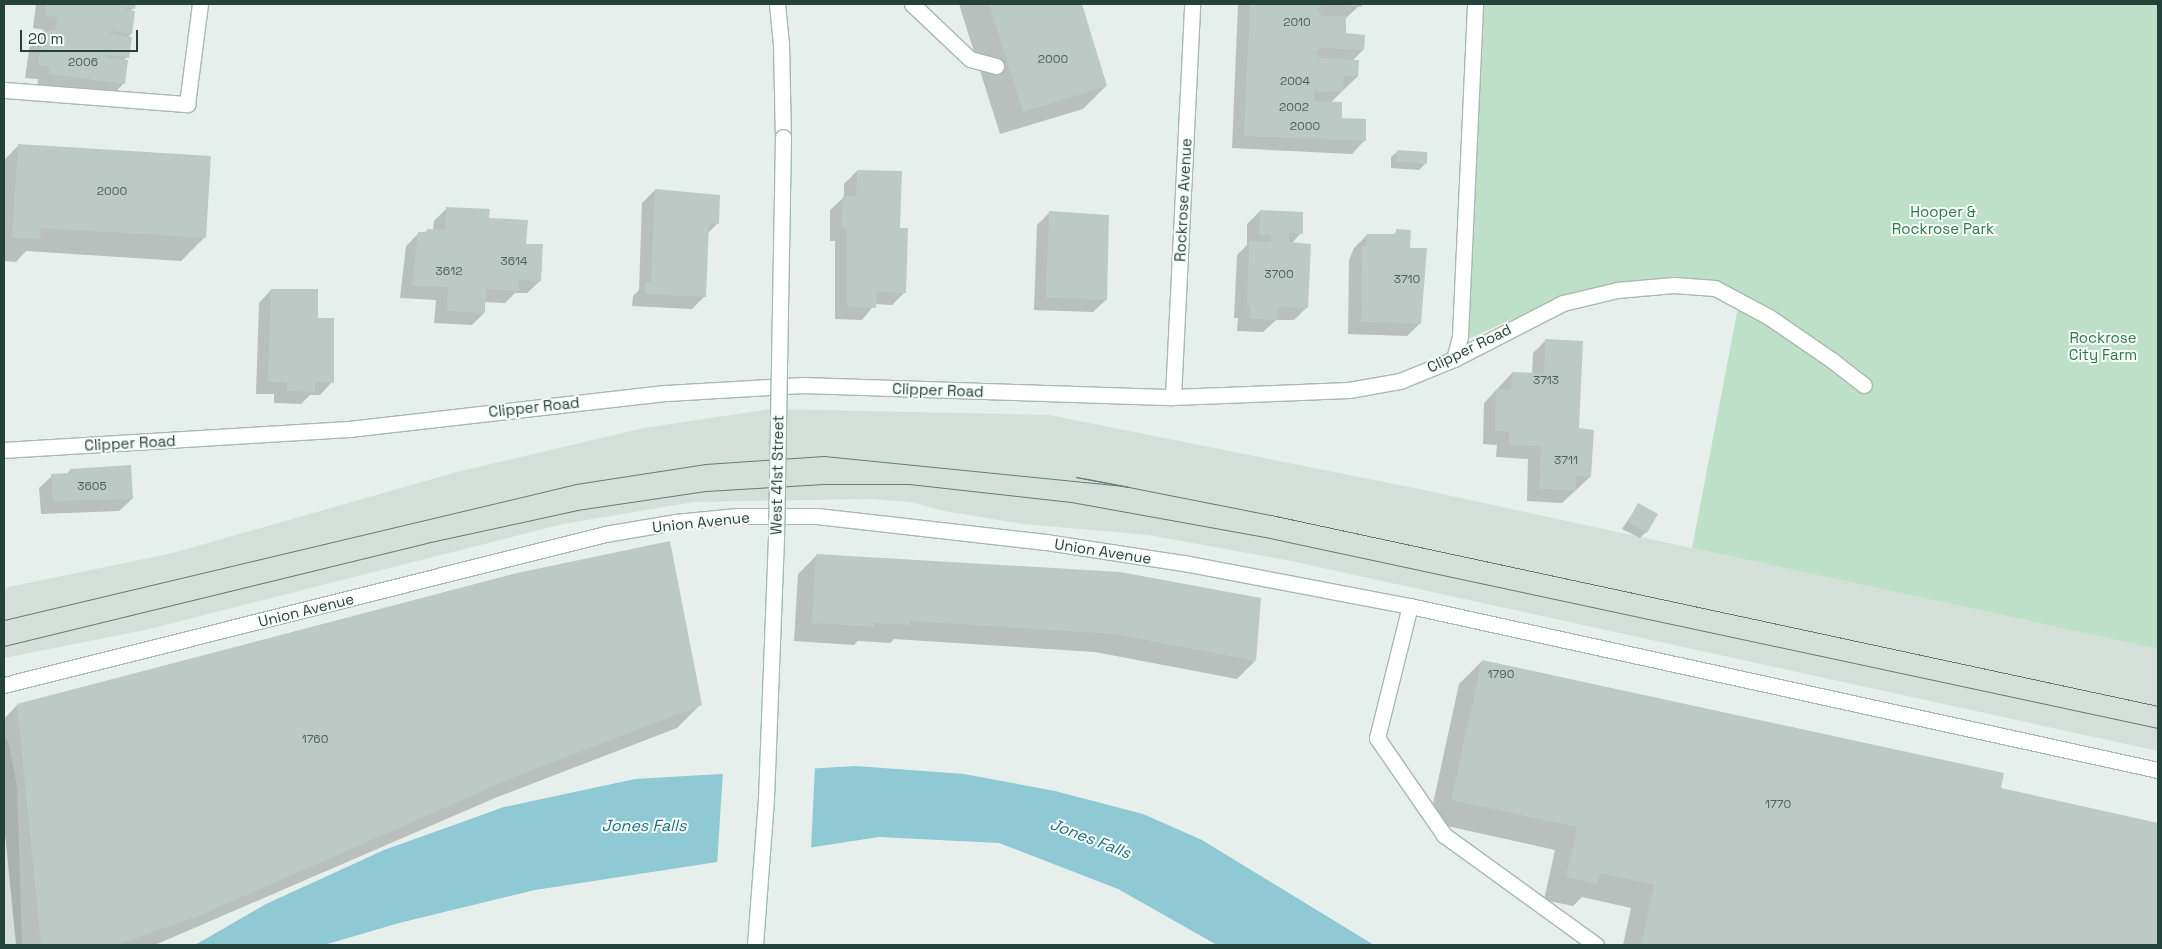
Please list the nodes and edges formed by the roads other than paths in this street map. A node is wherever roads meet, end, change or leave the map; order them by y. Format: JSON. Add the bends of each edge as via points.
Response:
{"nodes":[{"id":1,"x":200,"y":4,"type":"edge"},
{"id":2,"x":777,"y":4,"type":"edge"},
{"id":3,"x":912,"y":4,"type":"edge"},
{"id":4,"x":1192,"y":4,"type":"edge"},
{"id":5,"x":1474,"y":4,"type":"edge"},
{"id":6,"x":996,"y":66,"type":"dead end"},
{"id":7,"x":4,"y":90,"type":"edge"},
{"id":8,"x":1454,"y":359,"type":"junction"},
{"id":9,"x":1864,"y":385,"type":"dead end"},
{"id":10,"x":1173,"y":397,"type":"junction"},
{"id":11,"x":4,"y":450,"type":"edge"},
{"id":12,"x":1410,"y":606,"type":"junction"},
{"id":13,"x":4,"y":685,"type":"edge"},
{"id":14,"x":2158,"y":770,"type":"edge"},
{"id":15,"x":755,"y":945,"type":"edge"},
{"id":16,"x":1596,"y":945,"type":"edge"}],
"edges":[{"from":1,"to":7,"type":"street","via":[[187,104]]},
{"from":2,"to":15,"type":"street","name":"West 41st Street","bridge":true,"via":[[783,137],[776,538],[766,798]]},
{"from":3,"to":6,"type":"street","via":[[970,59]]},
{"from":4,"to":10,"type":"street","name":"Rockrose Avenue"},
{"from":5,"to":8,"type":"street","via":[[1460,336]]},
{"from":8,"to":9,"type":"street","name":"Clipper Road","via":[[1563,303],[1617,290],[1674,285],[1715,288],[1769,316]]},
{"from":8,"to":10,"type":"street","name":"Clipper Road","via":[[1400,381],[1349,390]]},
{"from":10,"to":11,"type":"street","name":"Clipper Road","via":[[802,386],[667,392],[340,429]]},
{"from":12,"to":13,"type":"street","name":"Union Avenue","via":[[1184,563],[1046,542],[817,516],[738,516],[675,522],[605,534]]},
{"from":12,"to":14,"type":"street","name":"Union Avenue"},
{"from":12,"to":16,"type":"street","via":[[1378,738],[1444,835]]}]}
